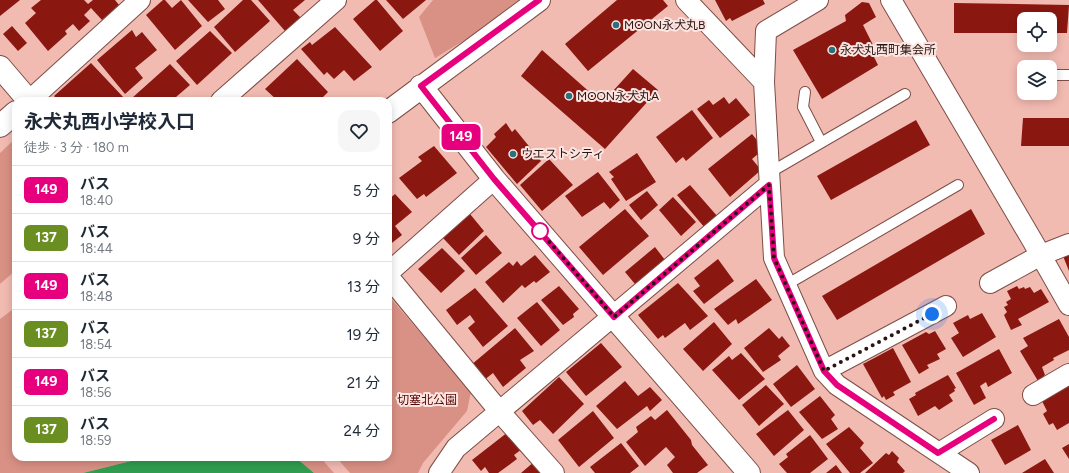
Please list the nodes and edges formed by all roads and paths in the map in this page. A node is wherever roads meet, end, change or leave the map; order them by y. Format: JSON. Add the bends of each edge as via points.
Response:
{"nodes":[{"id":1,"x":140,"y":0,"type":"edge"},
{"id":2,"x":336,"y":0,"type":"edge"},
{"id":3,"x":539,"y":0,"type":"edge"},
{"id":4,"x":686,"y":0,"type":"edge"},
{"id":5,"x":818,"y":0,"type":"edge"},
{"id":6,"x":891,"y":0,"type":"edge"},
{"id":7,"x":0,"y":68,"type":"edge"},
{"id":8,"x":1057,"y":75,"type":"edge"},
{"id":9,"x":1069,"y":75,"type":"edge"},
{"id":10,"x":764,"y":82,"type":"junction"},
{"id":11,"x":421,"y":86,"type":"junction"},
{"id":12,"x":805,"y":92,"type":"dead end"},
{"id":13,"x":905,"y":94,"type":"dead end"},
{"id":14,"x":25,"y":97,"type":"edge"},
{"id":15,"x":33,"y":97,"type":"edge"},
{"id":16,"x":226,"y":97,"type":"edge"},
{"id":17,"x":392,"y":109,"type":"edge"},
{"id":18,"x":12,"y":116,"type":"edge"},
{"id":19,"x":0,"y":126,"type":"edge"},
{"id":20,"x":821,"y":142,"type":"junction"},
{"id":21,"x":494,"y":179,"type":"junction"},
{"id":22,"x":769,"y":179,"type":"junction"},
{"id":23,"x":958,"y":185,"type":"dead end"},
{"id":24,"x":1069,"y":244,"type":"edge"},
{"id":25,"x":1041,"y":255,"type":"junction"},
{"id":26,"x":392,"y":270,"type":"edge"},
{"id":27,"x":392,"y":279,"type":"edge"},
{"id":28,"x":990,"y":283,"type":"dead end"},
{"id":29,"x":786,"y":285,"type":"junction"},
{"id":30,"x":946,"y":306,"type":"dead end"},
{"id":31,"x":1069,"y":306,"type":"edge"},
{"id":32,"x":614,"y":317,"type":"junction"},
{"id":33,"x":824,"y":371,"type":"junction"},
{"id":34,"x":1069,"y":374,"type":"edge"},
{"id":35,"x":1033,"y":395,"type":"dead end"},
{"id":36,"x":500,"y":412,"type":"junction"},
{"id":37,"x":994,"y":419,"type":"dead end"},
{"id":38,"x":938,"y":453,"type":"junction"},
{"id":39,"x":440,"y":473,"type":"edge"},
{"id":40,"x":554,"y":473,"type":"edge"},
{"id":41,"x":749,"y":473,"type":"edge"},
{"id":42,"x":969,"y":473,"type":"edge"}],
"edges":[{"from":1,"to":15,"type":"street"},
{"from":2,"to":16,"type":"street"},
{"from":3,"to":11,"type":"street"},
{"from":4,"to":10,"type":"street"},
{"from":5,"to":10,"type":"street","via":[[766,31]]},
{"from":6,"to":25,"type":"street"},
{"from":7,"to":14,"type":"street"},
{"from":8,"to":9,"type":"lane"},
{"from":10,"to":22,"type":"street"},
{"from":11,"to":17,"type":"street"},
{"from":11,"to":21,"type":"street"},
{"from":12,"to":20,"type":"lane","via":[[803,107]]},
{"from":13,"to":20,"type":"lane"},
{"from":18,"to":19,"type":"street"},
{"from":20,"to":22,"type":"lane"},
{"from":21,"to":26,"type":"street"},
{"from":21,"to":32,"type":"street"},
{"from":22,"to":29,"type":"street","via":[[774,258]]},
{"from":22,"to":32,"type":"street"},
{"from":23,"to":29,"type":"lane"},
{"from":24,"to":25,"type":"street"},
{"from":25,"to":28,"type":"street"},
{"from":25,"to":31,"type":"street"},
{"from":27,"to":36,"type":"street"},
{"from":29,"to":33,"type":"street"},
{"from":30,"to":33,"type":"street"},
{"from":32,"to":36,"type":"street"},
{"from":32,"to":41,"type":"street"},
{"from":33,"to":38,"type":"street","via":[[837,385]]},
{"from":34,"to":35,"type":"street"},
{"from":36,"to":39,"type":"street","via":[[456,448]]},
{"from":36,"to":40,"type":"street"},
{"from":37,"to":38,"type":"street"},
{"from":38,"to":42,"type":"street"}]}
